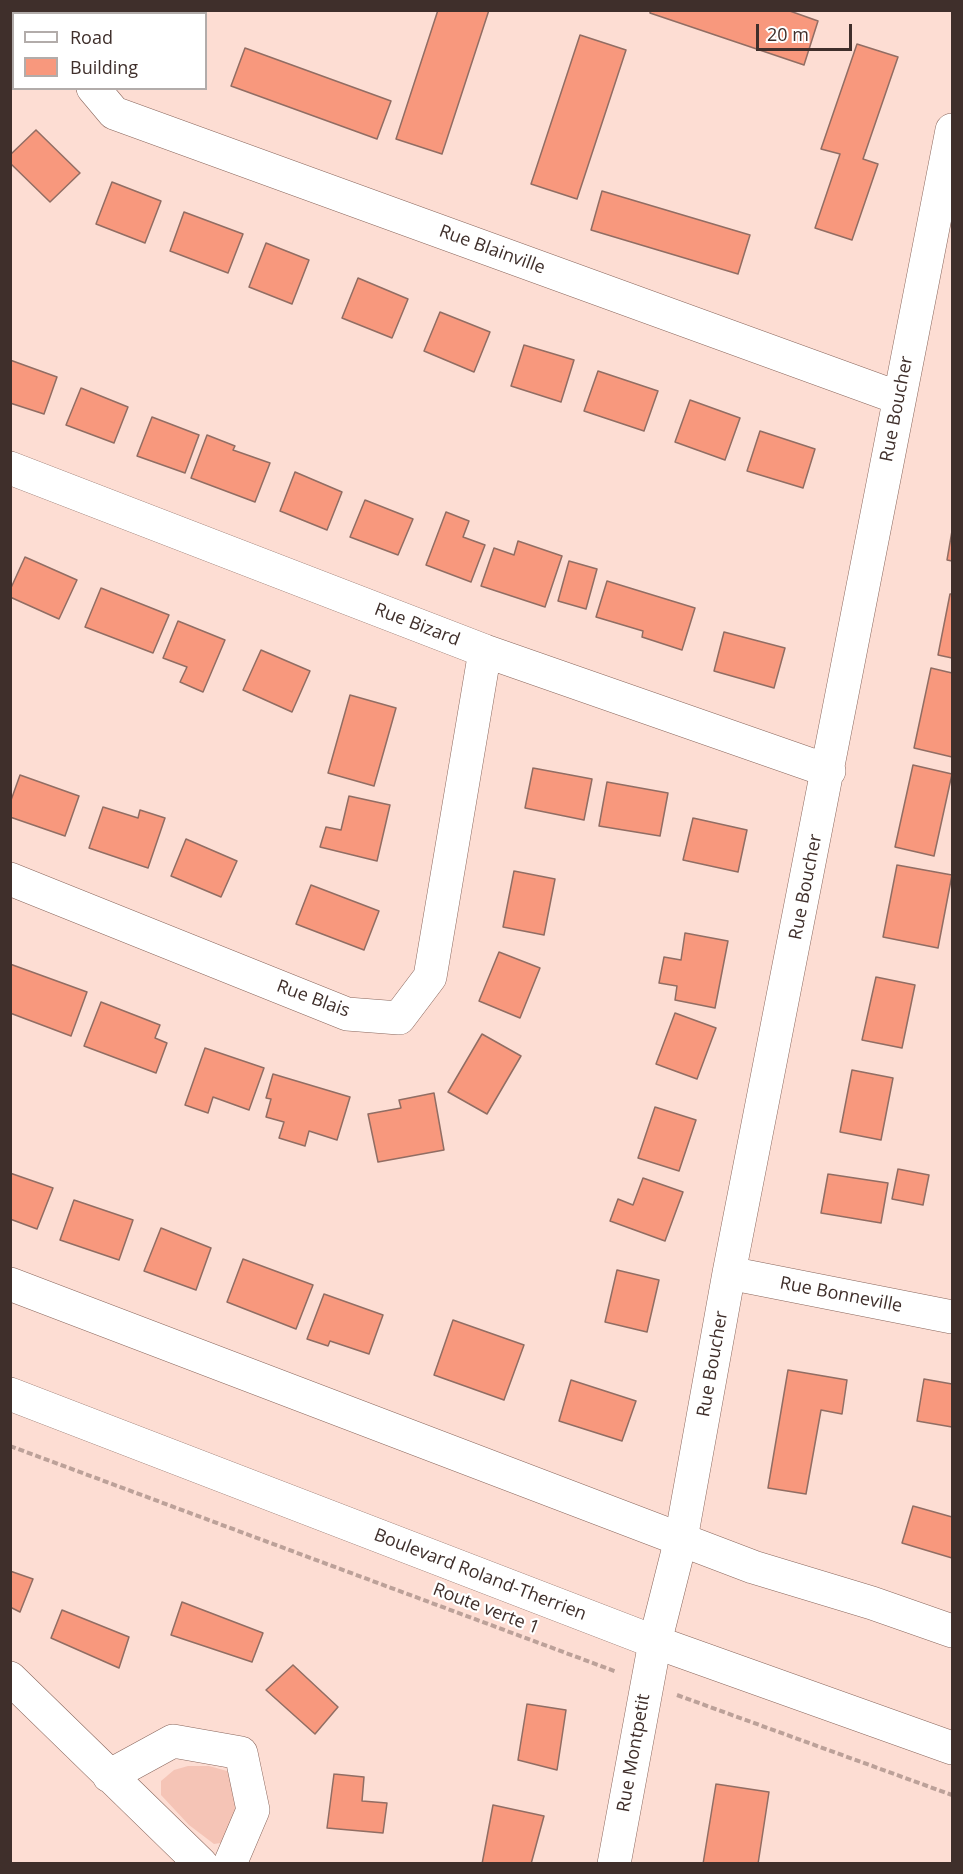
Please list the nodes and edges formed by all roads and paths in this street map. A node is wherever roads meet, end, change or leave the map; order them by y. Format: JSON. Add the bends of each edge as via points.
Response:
{"nodes":[{"id":1,"x":95,"y":90,"type":"edge"},
{"id":2,"x":952,"y":130,"type":"edge"},
{"id":3,"x":899,"y":398,"type":"junction"},
{"id":4,"x":10,"y":468,"type":"edge"},
{"id":5,"x":485,"y":651,"type":"junction"},
{"id":6,"x":829,"y":771,"type":"junction"},
{"id":7,"x":10,"y":879,"type":"edge"},
{"id":8,"x":729,"y":1273,"type":"junction"},
{"id":9,"x":10,"y":1284,"type":"edge"},
{"id":10,"x":952,"y":1317,"type":"edge"},
{"id":11,"x":10,"y":1394,"type":"edge"},
{"id":12,"x":10,"y":1446,"type":"edge"},
{"id":13,"x":681,"y":1539,"type":"junction"},
{"id":14,"x":952,"y":1631,"type":"edge"},
{"id":15,"x":655,"y":1642,"type":"junction"},
{"id":16,"x":10,"y":1678,"type":"edge"},
{"id":17,"x":647,"y":1683,"type":"junction"},
{"id":18,"x":952,"y":1748,"type":"edge"},
{"id":19,"x":110,"y":1776,"type":"junction"},
{"id":20,"x":952,"y":1795,"type":"edge"},
{"id":21,"x":201,"y":1863,"type":"edge"},
{"id":22,"x":230,"y":1863,"type":"edge"},
{"id":23,"x":614,"y":1863,"type":"edge"}],
"edges":[{"from":1,"to":3,"type":"street","name":"Rue Blainville","via":[[114,113]]},
{"from":2,"to":3,"type":"street","name":"Rue Boucher"},
{"from":3,"to":6,"type":"street","name":"Rue Boucher"},
{"from":4,"to":5,"type":"street","name":"Rue Bizard"},
{"from":5,"to":6,"type":"street","name":"Rue Bizard"},
{"from":5,"to":7,"type":"street","name":"Rue Blais","via":[[430,977],[399,1018],[347,1014]]},
{"from":6,"to":8,"type":"street","name":"Rue Boucher"},
{"from":8,"to":10,"type":"street","name":"Rue Bonneville"},
{"from":8,"to":13,"type":"street","name":"Rue Boucher"},
{"from":9,"to":13,"type":"street"},
{"from":11,"to":15,"type":"street","name":"Boulevard Roland-Therrien"},
{"from":12,"to":17,"type":"path","name":"Route verte 1"},
{"from":13,"to":14,"type":"street","via":[[753,1567]]},
{"from":13,"to":15,"type":"street","name":"Rue Boucher"},
{"from":15,"to":17,"type":"street","name":"Rue Montpetit"},
{"from":15,"to":18,"type":"street","name":"Boulevard Roland-Therrien"},
{"from":16,"to":19,"type":"street"},
{"from":17,"to":20,"type":"path","name":"Route verte 1"},
{"from":17,"to":23,"type":"street","name":"Rue Montpetit"},
{"from":19,"to":21,"type":"street"},
{"from":19,"to":22,"type":"street","via":[[173,1741],[241,1753],[253,1810]]}]}
